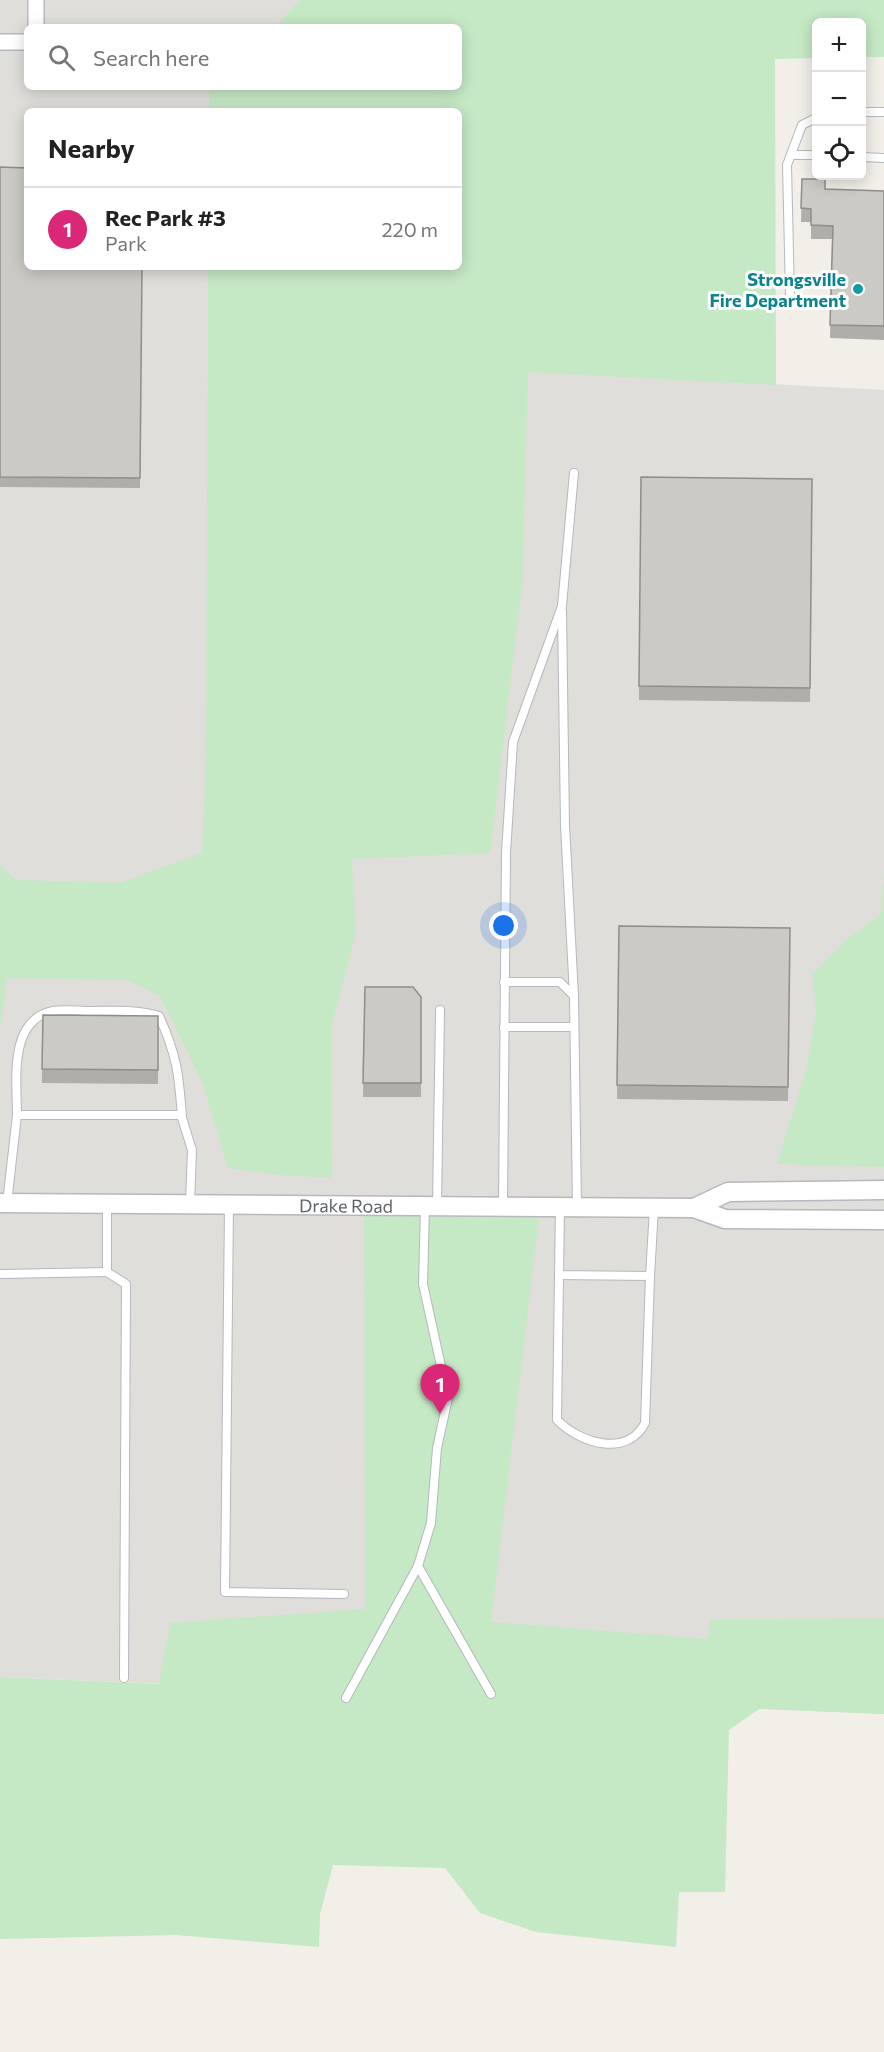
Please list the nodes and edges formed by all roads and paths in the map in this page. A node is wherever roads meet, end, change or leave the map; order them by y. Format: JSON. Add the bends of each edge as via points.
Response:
{"nodes":[{"id":1,"x":36,"y":0,"type":"edge"},
{"id":2,"x":36,"y":24,"type":"edge"},
{"id":3,"x":0,"y":42,"type":"edge"},
{"id":4,"x":24,"y":42,"type":"edge"},
{"id":5,"x":866,"y":112,"type":"edge"},
{"id":6,"x":884,"y":112,"type":"edge"},
{"id":7,"x":812,"y":120,"type":"edge"},
{"id":8,"x":792,"y":154,"type":"junction"},
{"id":9,"x":812,"y":155,"type":"edge"},
{"id":10,"x":866,"y":157,"type":"edge"},
{"id":11,"x":884,"y":158,"type":"edge"},
{"id":12,"x":790,"y":296,"type":"dead end"},
{"id":13,"x":574,"y":473,"type":"dead end"},
{"id":14,"x":562,"y":606,"type":"junction"},
{"id":15,"x":504,"y":982,"type":"junction"},
{"id":16,"x":574,"y":996,"type":"junction"},
{"id":17,"x":440,"y":1010,"type":"dead end"},
{"id":18,"x":504,"y":1027,"type":"junction"},
{"id":19,"x":574,"y":1027,"type":"junction"},
{"id":20,"x":17,"y":1115,"type":"junction"},
{"id":21,"x":182,"y":1117,"type":"junction"},
{"id":22,"x":884,"y":1190,"type":"edge"},
{"id":23,"x":4,"y":1203,"type":"edge"},
{"id":24,"x":107,"y":1204,"type":"junction"},
{"id":25,"x":190,"y":1204,"type":"junction"},
{"id":26,"x":229,"y":1205,"type":"junction"},
{"id":27,"x":431,"y":1206,"type":"junction"},
{"id":28,"x":503,"y":1207,"type":"junction"},
{"id":29,"x":568,"y":1208,"type":"junction"},
{"id":30,"x":654,"y":1208,"type":"junction"},
{"id":31,"x":694,"y":1208,"type":"junction"},
{"id":32,"x":884,"y":1220,"type":"edge"},
{"id":33,"x":107,"y":1272,"type":"junction"},
{"id":34,"x":2,"y":1274,"type":"dead end"},
{"id":35,"x":559,"y":1275,"type":"junction"},
{"id":36,"x":650,"y":1276,"type":"junction"},
{"id":37,"x":418,"y":1566,"type":"junction"},
{"id":38,"x":344,"y":1594,"type":"dead end"},
{"id":39,"x":124,"y":1678,"type":"dead end"},
{"id":40,"x":490,"y":1694,"type":"dead end"},
{"id":41,"x":346,"y":1698,"type":"dead end"}],
"edges":[{"from":1,"to":2,"type":"street"},
{"from":3,"to":4,"type":"street"},
{"from":5,"to":6,"type":"lane"},
{"from":7,"to":8,"type":"lane","via":[[802,125]]},
{"from":8,"to":9,"type":"lane"},
{"from":8,"to":12,"type":"lane","via":[[788,165]]},
{"from":10,"to":11,"type":"lane"},
{"from":13,"to":14,"type":"lane"},
{"from":14,"to":15,"type":"lane","via":[[513,742]]},
{"from":14,"to":16,"type":"lane","via":[[565,825]]},
{"from":15,"to":16,"type":"lane","via":[[560,982]]},
{"from":15,"to":18,"type":"lane"},
{"from":16,"to":19,"type":"lane"},
{"from":17,"to":27,"type":"lane"},
{"from":18,"to":19,"type":"lane"},
{"from":18,"to":28,"type":"lane"},
{"from":19,"to":29,"type":"lane"},
{"from":20,"to":21,"type":"lane"},
{"from":20,"to":21,"type":"lane","via":[[17,1058],[21,1042],[35,1019],[54,1011],[142,1011],[159,1016],[168,1035],[178,1065]]},
{"from":20,"to":23,"type":"lane"},
{"from":21,"to":25,"type":"lane","via":[[192,1150]]},
{"from":22,"to":31,"type":"street","name":"Drake Road","via":[[728,1192]]},
{"from":23,"to":24,"type":"street","name":"Drake Road"},
{"from":24,"to":25,"type":"street","name":"Drake Road"},
{"from":24,"to":33,"type":"lane"},
{"from":25,"to":26,"type":"street","name":"Drake Road"},
{"from":26,"to":27,"type":"street","name":"Drake Road"},
{"from":26,"to":38,"type":"lane","via":[[225,1592]]},
{"from":27,"to":28,"type":"street","name":"Drake Road"},
{"from":27,"to":37,"type":"lane","via":[[423,1284],[448,1398],[437,1448],[430,1523]]},
{"from":28,"to":29,"type":"street","name":"Drake Road"},
{"from":29,"to":30,"type":"street","name":"Drake Road"},
{"from":29,"to":35,"type":"lane"},
{"from":30,"to":31,"type":"street","name":"Drake Road"},
{"from":30,"to":36,"type":"lane"},
{"from":31,"to":32,"type":"street","name":"Drake Road","via":[[725,1219]]},
{"from":33,"to":34,"type":"lane"},
{"from":33,"to":39,"type":"lane","via":[[126,1284]]},
{"from":35,"to":36,"type":"lane"},
{"from":35,"to":36,"type":"lane","via":[[557,1420],[568,1431],[591,1441],[613,1444],[631,1440],[645,1423]]},
{"from":37,"to":40,"type":"lane"},
{"from":37,"to":41,"type":"lane"}]}
